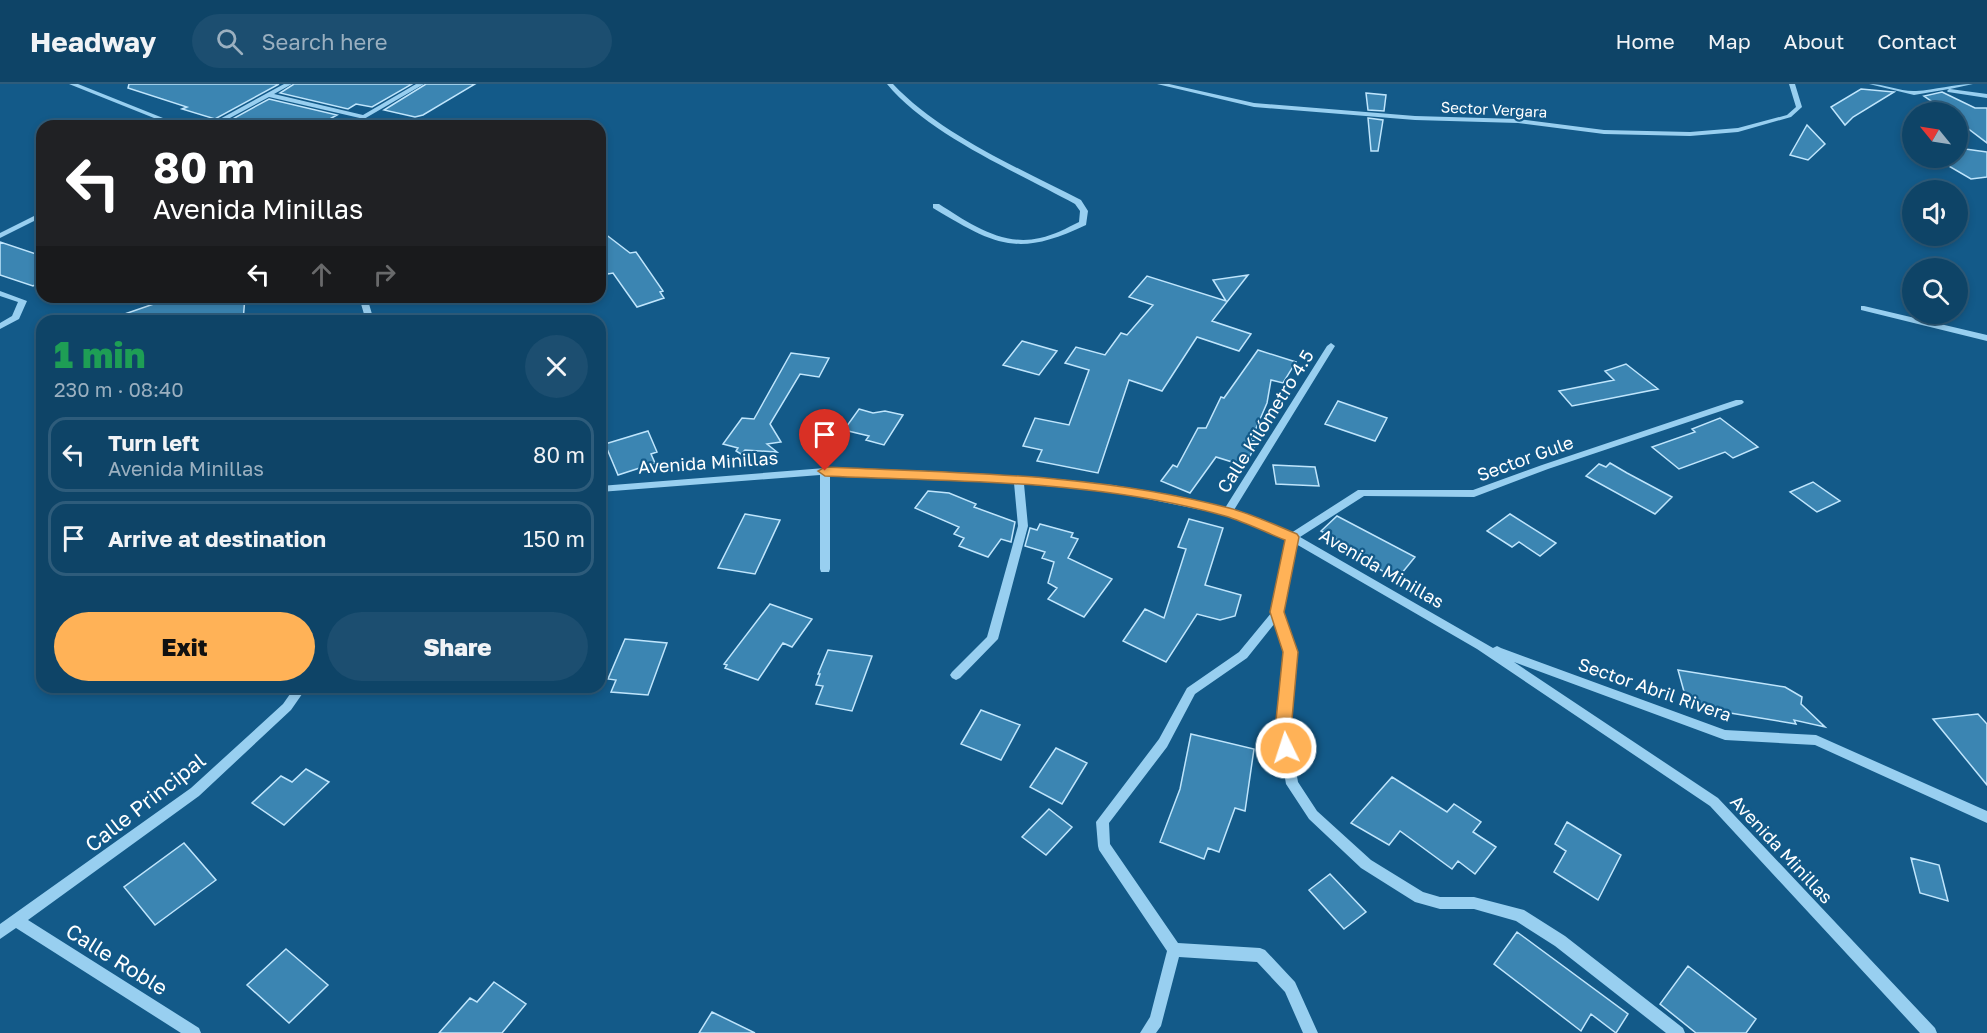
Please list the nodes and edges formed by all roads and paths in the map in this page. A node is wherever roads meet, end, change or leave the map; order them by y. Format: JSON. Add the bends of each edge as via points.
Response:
{"nodes":[{"id":1,"x":72,"y":84,"type":"edge"},
{"id":2,"x":289,"y":84,"type":"edge"},
{"id":3,"x":421,"y":84,"type":"edge"},
{"id":4,"x":890,"y":84,"type":"edge"},
{"id":5,"x":1160,"y":84,"type":"edge"},
{"id":6,"x":1792,"y":84,"type":"edge"},
{"id":7,"x":1872,"y":84,"type":"edge"},
{"id":8,"x":1970,"y":84,"type":"edge"},
{"id":9,"x":1938,"y":90,"type":"junction"},
{"id":10,"x":269,"y":95,"type":"junction"},
{"id":11,"x":1987,"y":96,"type":"edge"},
{"id":12,"x":165,"y":120,"type":"edge"},
{"id":13,"x":221,"y":120,"type":"edge"},
{"id":14,"x":936,"y":206,"type":"dead end"},
{"id":15,"x":36,"y":217,"type":"edge"},
{"id":16,"x":0,"y":236,"type":"edge"},
{"id":17,"x":0,"y":293,"type":"edge"},
{"id":18,"x":1864,"y":308,"type":"dead end"},
{"id":19,"x":0,"y":326,"type":"edge"},
{"id":20,"x":1987,"y":338,"type":"edge"},
{"id":21,"x":1331,"y":346,"type":"dead end"},
{"id":22,"x":1739,"y":402,"type":"dead end"},
{"id":23,"x":825,"y":471,"type":"junction"},
{"id":24,"x":1018,"y":480,"type":"junction"},
{"id":25,"x":606,"y":489,"type":"edge"},
{"id":26,"x":1228,"y":512,"type":"junction"},
{"id":27,"x":1292,"y":537,"type":"junction"},
{"id":28,"x":825,"y":569,"type":"dead end"},
{"id":29,"x":1277,"y":612,"type":"junction"},
{"id":30,"x":1481,"y":646,"type":"junction"},
{"id":31,"x":956,"y":675,"type":"dead end"},
{"id":32,"x":297,"y":693,"type":"edge"},
{"id":33,"x":1987,"y":817,"type":"edge"},
{"id":34,"x":17,"y":921,"type":"junction"},
{"id":35,"x":0,"y":932,"type":"edge"},
{"id":36,"x":1174,"y":950,"type":"junction"},
{"id":37,"x":194,"y":1033,"type":"edge"},
{"id":38,"x":1147,"y":1033,"type":"edge"},
{"id":39,"x":1311,"y":1033,"type":"edge"},
{"id":40,"x":1678,"y":1033,"type":"edge"},
{"id":41,"x":1930,"y":1033,"type":"edge"}],
"edges":[{"from":1,"to":12,"type":"street"},
{"from":2,"to":10,"type":"street"},
{"from":3,"to":10,"type":"street","via":[[364,117]]},
{"from":4,"to":14,"type":"street","via":[[910,106],[1078,202],[1084,211],[1083,223],[1065,233],[1041,242],[1011,244],[981,233]]},
{"from":5,"to":6,"type":"street","name":"Sector Vergara","via":[[1254,105],[1415,118],[1518,121],[1604,132],[1690,134],[1738,130],[1789,116],[1799,107]]},
{"from":7,"to":9,"type":"street","via":[[1914,93]]},
{"from":8,"to":9,"type":"street"},
{"from":9,"to":11,"type":"street"},
{"from":10,"to":13,"type":"street"},
{"from":15,"to":16,"type":"street"},
{"from":17,"to":19,"type":"street","via":[[23,301],[16,317]]},
{"from":18,"to":20,"type":"street"},
{"from":21,"to":26,"type":"street","name":"Calle Kilómetro 4.5"},
{"from":22,"to":27,"type":"street","name":"Sector Gule","via":[[1474,494],[1362,492]]},
{"from":23,"to":24,"type":"street","name":"Avenida Minillas"},
{"from":23,"to":25,"type":"street","name":"Avenida Minillas"},
{"from":23,"to":28,"type":"street"},
{"from":24,"to":26,"type":"street","name":"Avenida Minillas","via":[[1113,488]]},
{"from":24,"to":31,"type":"street","via":[[1023,526],[992,639]]},
{"from":26,"to":27,"type":"street","name":"Avenida Minillas"},
{"from":27,"to":29,"type":"street"},
{"from":27,"to":30,"type":"street","name":"Avenida Minillas"},
{"from":29,"to":36,"type":"street","via":[[1243,655],[1191,692],[1163,743],[1102,822],[1104,846]]},
{"from":29,"to":40,"type":"street","via":[[1291,652],[1283,730],[1292,784],[1313,815],[1366,864],[1420,897],[1440,903],[1474,903],[1519,915],[1560,941]]},
{"from":30,"to":33,"type":"street","name":"Sector Abril Rivera","via":[[1725,735],[1816,740]]},
{"from":30,"to":41,"type":"street","name":"Avenida Minillas","via":[[1714,802]]},
{"from":32,"to":34,"type":"street","name":"Calle Principal","via":[[287,707],[195,792]]},
{"from":34,"to":35,"type":"street","name":"Calle Principal"},
{"from":34,"to":37,"type":"street","name":"Calle Roble"},
{"from":36,"to":38,"type":"street","via":[[1156,1021]]},
{"from":36,"to":39,"type":"street","via":[[1260,955],[1290,987]]}]}
